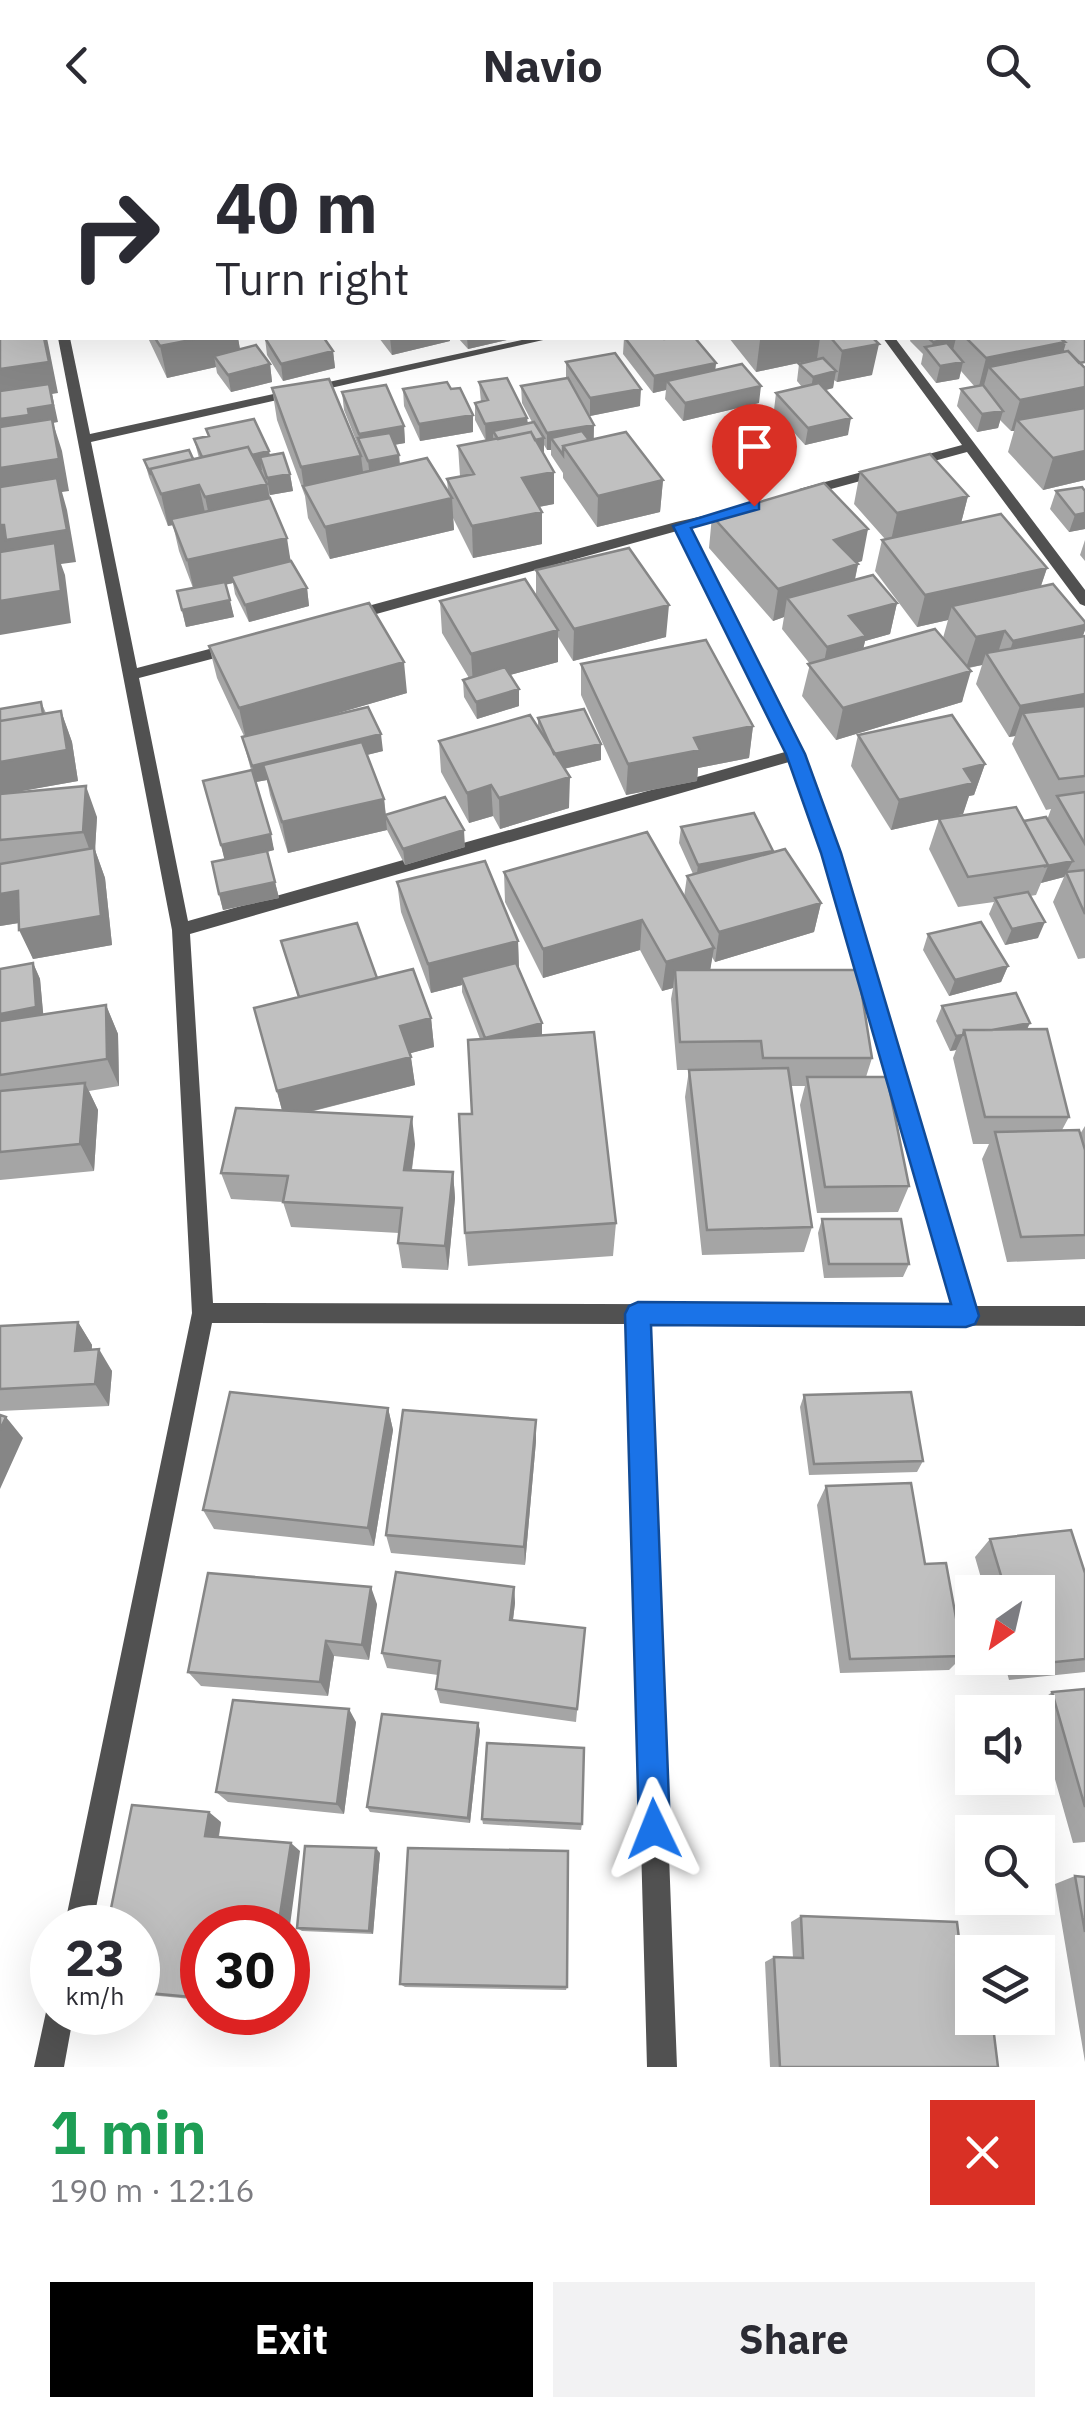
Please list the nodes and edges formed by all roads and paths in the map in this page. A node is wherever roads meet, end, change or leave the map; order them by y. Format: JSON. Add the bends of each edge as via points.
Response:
{"nodes":[{"id":1,"x":64,"y":340,"type":"edge"},
{"id":2,"x":537,"y":340,"type":"edge"},
{"id":3,"x":890,"y":340,"type":"edge"},
{"id":4,"x":84,"y":439,"type":"junction"},
{"id":5,"x":970,"y":447,"type":"junction"},
{"id":6,"x":778,"y":499,"type":"edge"},
{"id":7,"x":758,"y":504,"type":"edge"},
{"id":8,"x":682,"y":526,"type":"junction"},
{"id":9,"x":1085,"y":601,"type":"edge"},
{"id":10,"x":340,"y":618,"type":"edge"},
{"id":11,"x":245,"y":644,"type":"edge"},
{"id":12,"x":132,"y":675,"type":"junction"},
{"id":13,"x":795,"y":754,"type":"junction"},
{"id":14,"x":181,"y":930,"type":"junction"},
{"id":15,"x":202,"y":1312,"type":"junction"},
{"id":16,"x":638,"y":1314,"type":"junction"},
{"id":17,"x":966,"y":1316,"type":"junction"},
{"id":18,"x":1085,"y":1316,"type":"edge"},
{"id":19,"x":83,"y":1905,"type":"edge"},
{"id":20,"x":55,"y":2035,"type":"edge"},
{"id":21,"x":49,"y":2067,"type":"edge"},
{"id":22,"x":662,"y":2067,"type":"edge"}],
"edges":[{"from":1,"to":4,"type":"street"},
{"from":2,"to":4,"type":"street"},
{"from":3,"to":5,"type":"street"},
{"from":4,"to":12,"type":"street"},
{"from":5,"to":6,"type":"street"},
{"from":5,"to":9,"type":"street"},
{"from":7,"to":8,"type":"street"},
{"from":8,"to":10,"type":"street"},
{"from":8,"to":13,"type":"street"},
{"from":11,"to":12,"type":"street"},
{"from":12,"to":14,"type":"street"},
{"from":13,"to":14,"type":"street"},
{"from":13,"to":17,"type":"street","via":[[831,853]]},
{"from":14,"to":15,"type":"street"},
{"from":15,"to":16,"type":"street"},
{"from":15,"to":19,"type":"street"},
{"from":16,"to":17,"type":"street"},
{"from":16,"to":22,"type":"street"},
{"from":17,"to":18,"type":"street"},
{"from":20,"to":21,"type":"street"}]}
